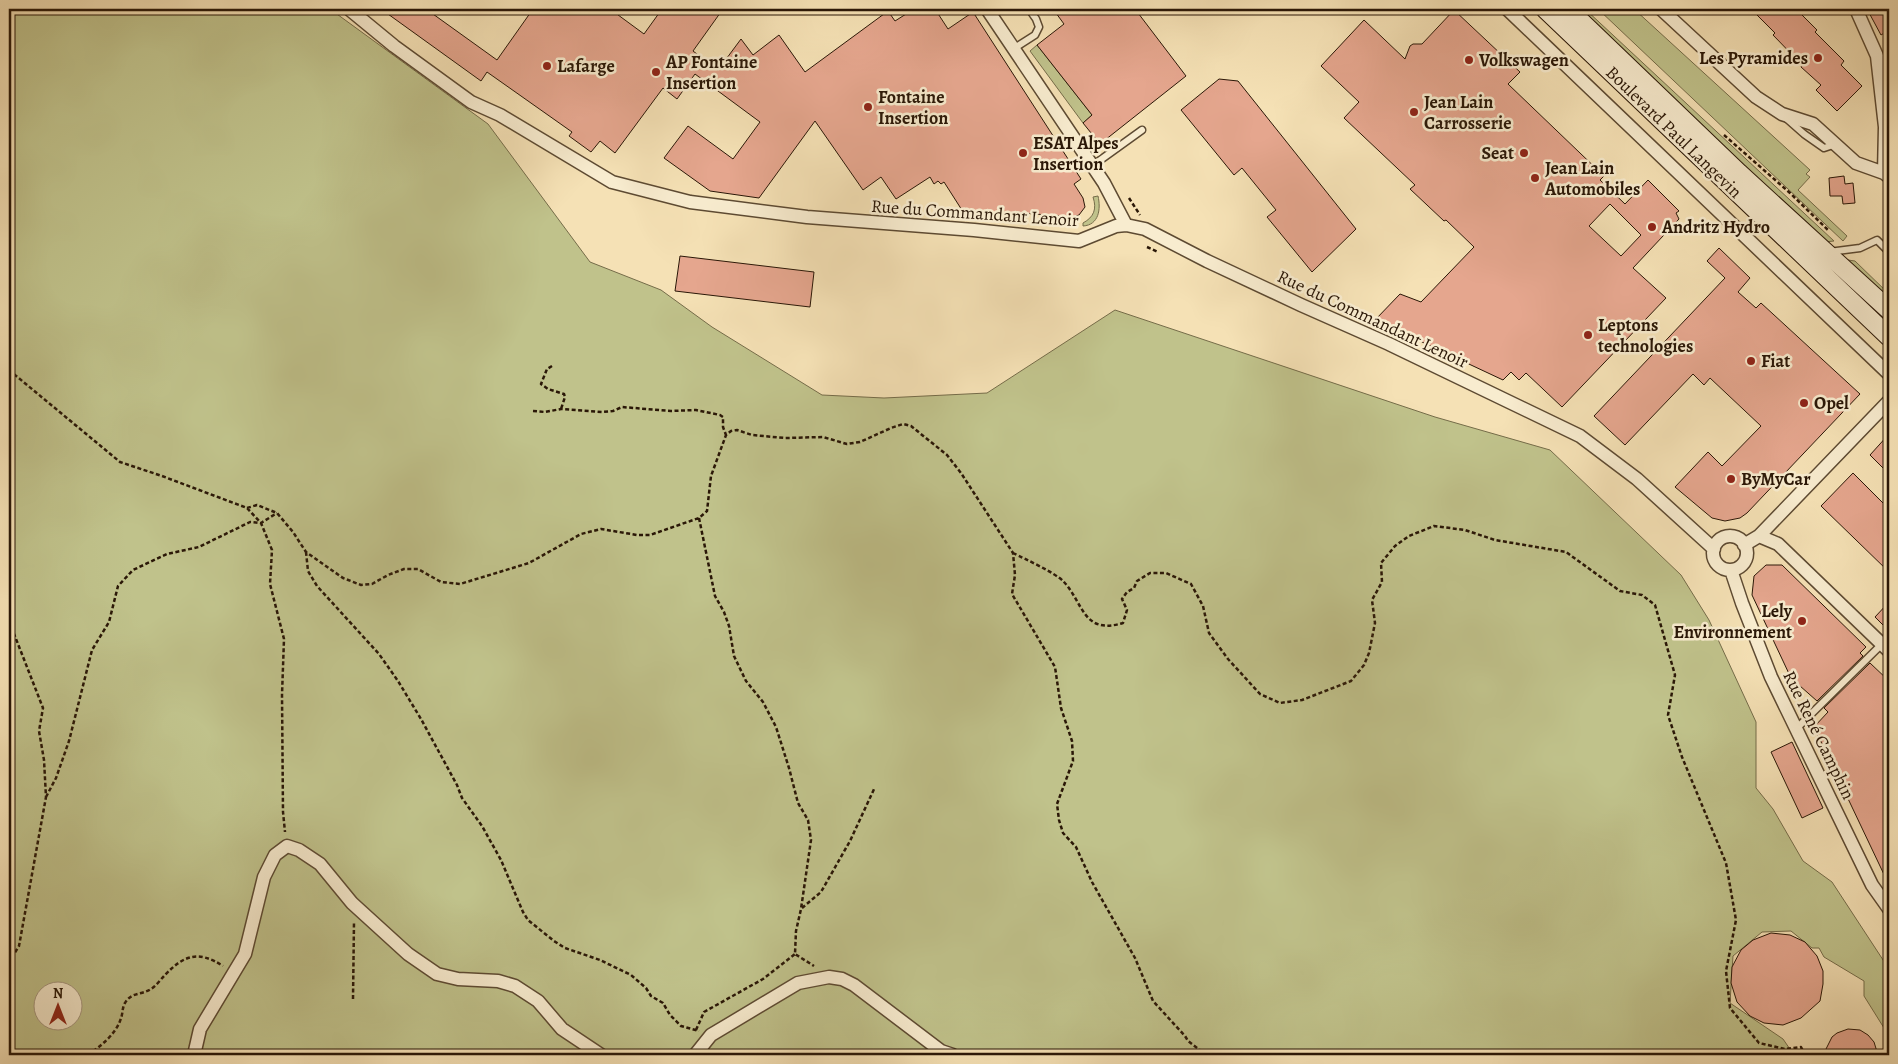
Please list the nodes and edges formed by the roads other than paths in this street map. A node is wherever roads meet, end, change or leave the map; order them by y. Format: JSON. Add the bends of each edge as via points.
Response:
{"nodes":[{"id":1,"x":349,"y":9,"type":"edge"},
{"id":2,"x":987,"y":9,"type":"edge"},
{"id":3,"x":1029,"y":9,"type":"edge"},
{"id":4,"x":1507,"y":9,"type":"edge"},
{"id":5,"x":1545,"y":9,"type":"edge"},
{"id":6,"x":1568,"y":9,"type":"edge"},
{"id":7,"x":1661,"y":9,"type":"edge"},
{"id":8,"x":1856,"y":9,"type":"edge"},
{"id":9,"x":1013,"y":49,"type":"junction"},
{"id":10,"x":1142,"y":130,"type":"dead end"},
{"id":11,"x":1092,"y":166,"type":"junction"},
{"id":12,"x":1887,"y":175,"type":"edge"},
{"id":13,"x":1126,"y":225,"type":"junction"},
{"id":14,"x":1889,"y":252,"type":"edge"},
{"id":15,"x":1827,"y":253,"type":"junction"},
{"id":16,"x":1889,"y":310,"type":"edge"},
{"id":17,"x":1889,"y":337,"type":"edge"},
{"id":18,"x":1889,"y":374,"type":"edge"},
{"id":19,"x":1889,"y":401,"type":"edge"},
{"id":20,"x":1759,"y":536,"type":"junction"},
{"id":21,"x":1744,"y":544,"type":"junction"},
{"id":22,"x":1714,"y":549,"type":"junction"},
{"id":23,"x":1731,"y":570,"type":"junction"},
{"id":24,"x":1886,"y":647,"type":"edge"},
{"id":25,"x":1796,"y":729,"type":"junction"},
{"id":26,"x":1889,"y":909,"type":"edge"},
{"id":27,"x":194,"y":1055,"type":"edge"},
{"id":28,"x":601,"y":1055,"type":"edge"},
{"id":29,"x":695,"y":1055,"type":"edge"},
{"id":30,"x":953,"y":1055,"type":"edge"}],
"edges":[{"from":1,"to":13,"type":"street","name":"Rue du Commandant Lenoir","via":[[471,102],[500,115],[612,182],[719,207],[1079,241]]},
{"from":2,"to":9,"type":"street"},
{"from":3,"to":9,"type":"lane","via":[[1039,27],[1035,35]]},
{"from":4,"to":18,"type":"street","name":"Boulevard Paul Langevin"},
{"from":5,"to":17,"type":"main road","name":"Boulevard Paul Langevin"},
{"from":6,"to":15,"type":"main road","name":"Boulevard Paul Langevin"},
{"from":7,"to":12,"type":"street","via":[[1756,97],[1782,114],[1813,124],[1856,163]]},
{"from":8,"to":12,"type":"street","via":[[1877,56]]},
{"from":9,"to":11,"type":"street"},
{"from":10,"to":11,"type":"lane"},
{"from":11,"to":13,"type":"street"},
{"from":13,"to":22,"type":"street","name":"Rue du Commandant Lenoir","via":[[1145,229],[1580,436],[1637,479]]},
{"from":14,"to":15,"type":"lane","via":[[1877,240],[1860,248]]},
{"from":15,"to":16,"type":"main road","name":"Boulevard Paul Langevin"},
{"from":19,"to":20,"type":"street"},
{"from":20,"to":21,"type":"street"},
{"from":20,"to":24,"type":"street","via":[[1778,544]]},
{"from":21,"to":22,"type":"street","via":[[1730,536],[1720,540]]},
{"from":21,"to":23,"type":"street","via":[[1746,559],[1738,568]]},
{"from":22,"to":23,"type":"street","via":[[1717,564]]},
{"from":23,"to":25,"type":"street","name":"Rue René Camphin","via":[[1771,677]]},
{"from":24,"to":25,"type":"lane"},
{"from":25,"to":26,"type":"street","name":"Rue René Camphin","via":[[1872,885]]},
{"from":27,"to":28,"type":"street","via":[[200,1029],[245,954],[264,877],[276,855],[287,846],[320,864],[352,903],[408,954],[437,974],[515,986],[538,1001],[562,1029]]},
{"from":29,"to":30,"type":"street","via":[[711,1035],[798,983],[829,977],[842,979],[854,986],[942,1051]]}]}
